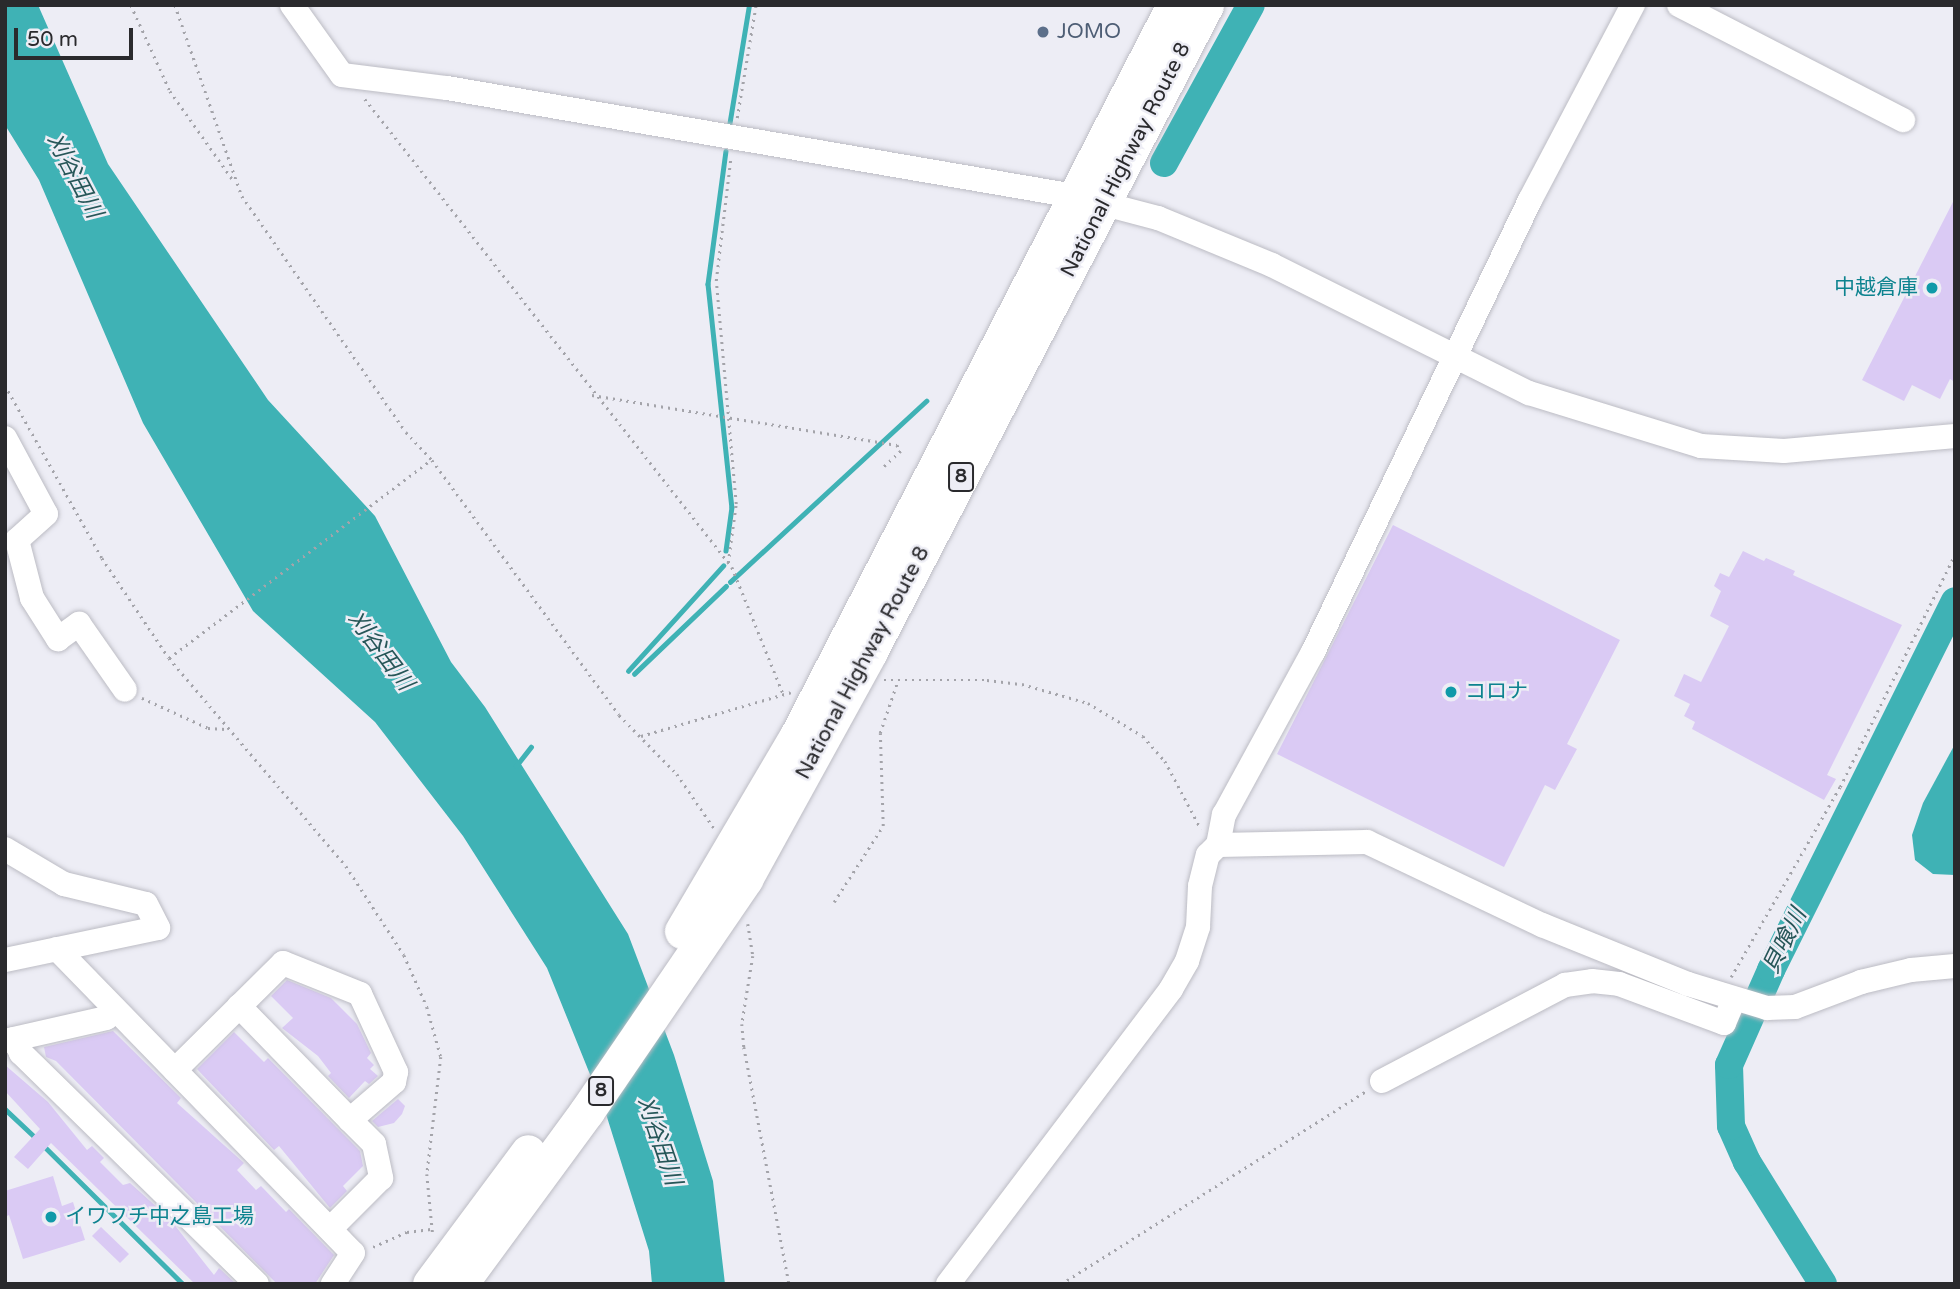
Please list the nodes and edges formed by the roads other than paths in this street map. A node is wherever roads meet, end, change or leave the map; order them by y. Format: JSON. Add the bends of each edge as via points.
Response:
{"nodes":[{"id":1,"x":292,"y":5,"type":"edge"},
{"id":2,"x":1174,"y":5,"type":"edge"},
{"id":3,"x":1206,"y":5,"type":"edge"},
{"id":4,"x":1633,"y":5,"type":"edge"},
{"id":5,"x":1679,"y":5,"type":"edge"},
{"id":6,"x":1903,"y":120,"type":"dead end"},
{"id":7,"x":1089,"y":199,"type":"junction"},
{"id":8,"x":1457,"y":358,"type":"junction"},
{"id":9,"x":1955,"y":436,"type":"edge"},
{"id":10,"x":5,"y":438,"type":"edge"},
{"id":11,"x":125,"y":690,"type":"road end"},
{"id":12,"x":1218,"y":845,"type":"junction"},
{"id":13,"x":5,"y":849,"type":"edge"},
{"id":14,"x":57,"y":949,"type":"junction"},
{"id":15,"x":5,"y":960,"type":"edge"},
{"id":16,"x":1955,"y":966,"type":"edge"},
{"id":17,"x":1732,"y":999,"type":"junction"},
{"id":18,"x":239,"y":1006,"type":"junction"},
{"id":19,"x":114,"y":1011,"type":"junction"},
{"id":20,"x":10,"y":1040,"type":"edge"},
{"id":21,"x":175,"y":1070,"type":"junction"},
{"id":22,"x":1382,"y":1081,"type":"road end"},
{"id":23,"x":350,"y":1120,"type":"junction"},
{"id":24,"x":492,"y":1221,"type":"junction"},
{"id":25,"x":330,"y":1229,"type":"junction"},
{"id":26,"x":257,"y":1284,"type":"edge"},
{"id":27,"x":333,"y":1284,"type":"edge"},
{"id":28,"x":430,"y":1284,"type":"edge"},
{"id":29,"x":460,"y":1284,"type":"edge"},
{"id":30,"x":948,"y":1284,"type":"edge"}],
"edges":[{"from":1,"to":7,"type":"street","via":[[342,75]]},
{"from":2,"to":7,"type":"highway","name":"National Highway Route 8","number":"8"},
{"from":3,"to":7,"type":"highway","name":"National Highway Route 8","number":"8"},
{"from":4,"to":8,"type":"street","via":[[1530,200]]},
{"from":5,"to":6,"type":"street"},
{"from":7,"to":8,"type":"street","via":[[1216,239]]},
{"from":7,"to":24,"type":"highway","name":"National Highway Route 8","number":"8","via":[[812,760]]},
{"from":8,"to":9,"type":"street","via":[[1529,393],[1701,446],[1784,451]]},
{"from":8,"to":12,"type":"street","via":[[1313,652],[1224,814]]},
{"from":10,"to":11,"type":"street","via":[[46,514],[17,540],[32,598],[58,639],[79,624]]},
{"from":12,"to":17,"type":"street","via":[[1367,842],[1542,925]]},
{"from":12,"to":30,"type":"street","via":[[1208,855],[1200,886],[1198,927],[1187,961],[1171,989]]},
{"from":13,"to":14,"type":"street","via":[[64,884],[146,904],[158,928]]},
{"from":14,"to":15,"type":"street"},
{"from":14,"to":19,"type":"street"},
{"from":16,"to":17,"type":"street","via":[[1861,982],[1795,1007],[1767,1008]]},
{"from":17,"to":22,"type":"street","via":[[1724,1023],[1619,984],[1565,985]]},
{"from":18,"to":21,"type":"street"},
{"from":18,"to":23,"type":"street"},
{"from":18,"to":23,"type":"street","via":[[283,963],[360,994],[396,1072],[394,1082]]},
{"from":19,"to":20,"type":"street","via":[[106,1018]]},
{"from":19,"to":21,"type":"street"},
{"from":20,"to":26,"type":"street"},
{"from":21,"to":25,"type":"street"},
{"from":23,"to":25,"type":"street","via":[[374,1143],[381,1178]]},
{"from":24,"to":28,"type":"highway","name":"National Highway Route 8","number":"8"},
{"from":24,"to":29,"type":"highway","name":"National Highway Route 8","number":"8"},
{"from":25,"to":27,"type":"street","via":[[353,1253]]}]}
